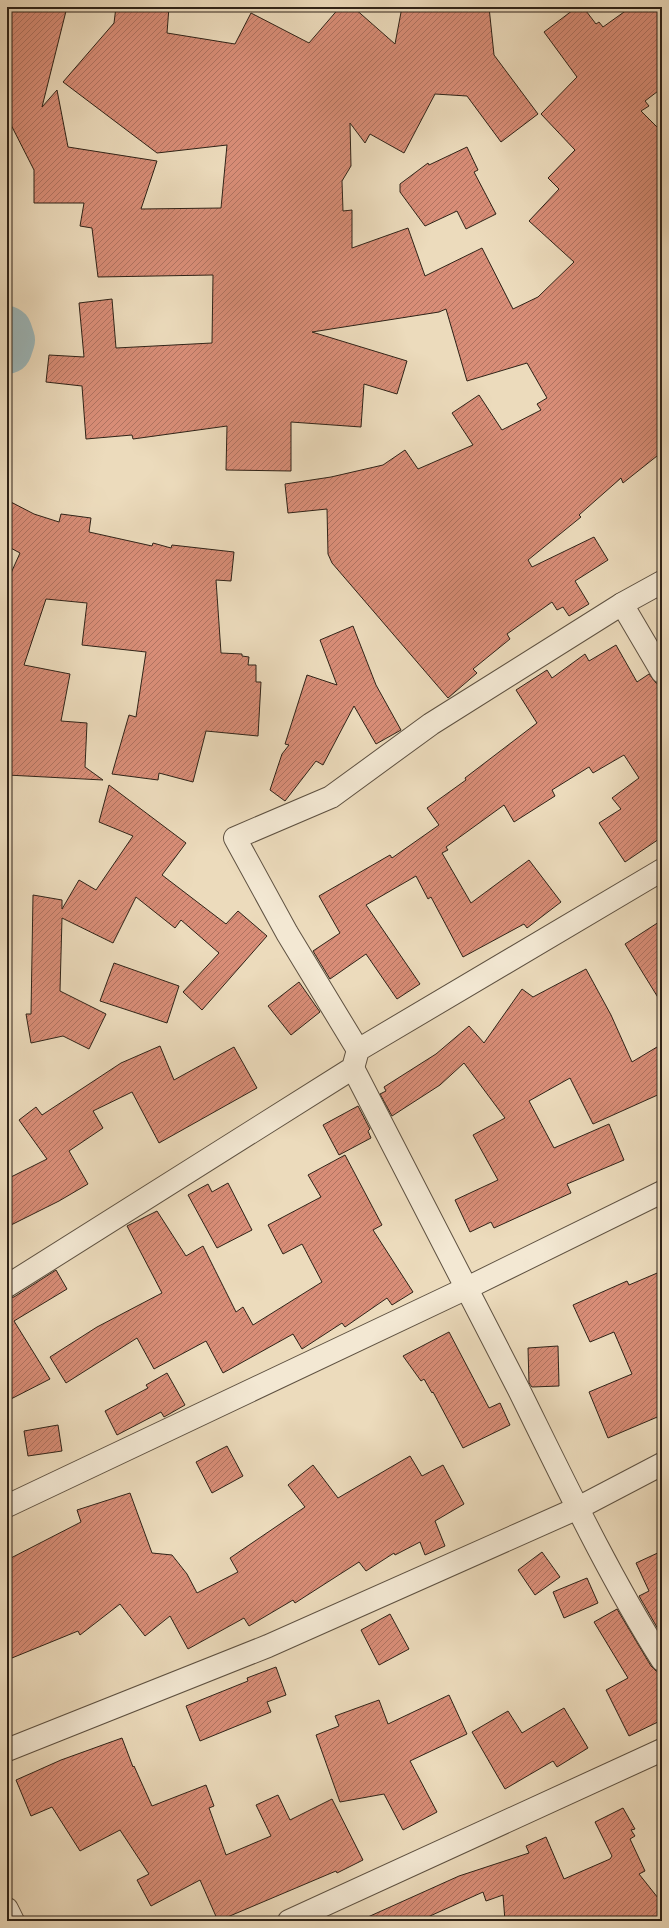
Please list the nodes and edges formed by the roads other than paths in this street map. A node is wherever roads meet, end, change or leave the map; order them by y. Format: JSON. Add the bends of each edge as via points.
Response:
{"nodes":[{"id":1,"x":662,"y":582,"type":"edge"},
{"id":2,"x":622,"y":604,"type":"junction"},
{"id":3,"x":662,"y":672,"type":"edge"},
{"id":4,"x":662,"y":870,"type":"edge"},
{"id":5,"x":355,"y":1059,"type":"junction"},
{"id":6,"x":662,"y":1192,"type":"edge"},
{"id":7,"x":7,"y":1286,"type":"edge"},
{"id":8,"x":467,"y":1288,"type":"junction"},
{"id":9,"x":662,"y":1464,"type":"edge"},
{"id":10,"x":7,"y":1506,"type":"edge"},
{"id":11,"x":578,"y":1508,"type":"junction"},
{"id":12,"x":662,"y":1660,"type":"edge"},
{"id":13,"x":7,"y":1750,"type":"edge"},
{"id":14,"x":662,"y":1750,"type":"edge"},
{"id":15,"x":7,"y":1908,"type":"edge"},
{"id":16,"x":13,"y":1921,"type":"edge"},
{"id":17,"x":289,"y":1921,"type":"edge"}],
"edges":[{"from":1,"to":2,"type":"street"},
{"from":2,"to":3,"type":"street"},
{"from":2,"to":5,"type":"street","via":[[431,724],[331,797],[235,838]]},
{"from":4,"to":5,"type":"street"},
{"from":5,"to":7,"type":"street"},
{"from":5,"to":8,"type":"street"},
{"from":6,"to":8,"type":"street"},
{"from":8,"to":10,"type":"street"},
{"from":8,"to":11,"type":"street"},
{"from":9,"to":11,"type":"street"},
{"from":11,"to":12,"type":"street","via":[[644,1632]]},
{"from":11,"to":13,"type":"street","via":[[268,1646]]},
{"from":14,"to":17,"type":"street"},
{"from":15,"to":16,"type":"street"}]}
